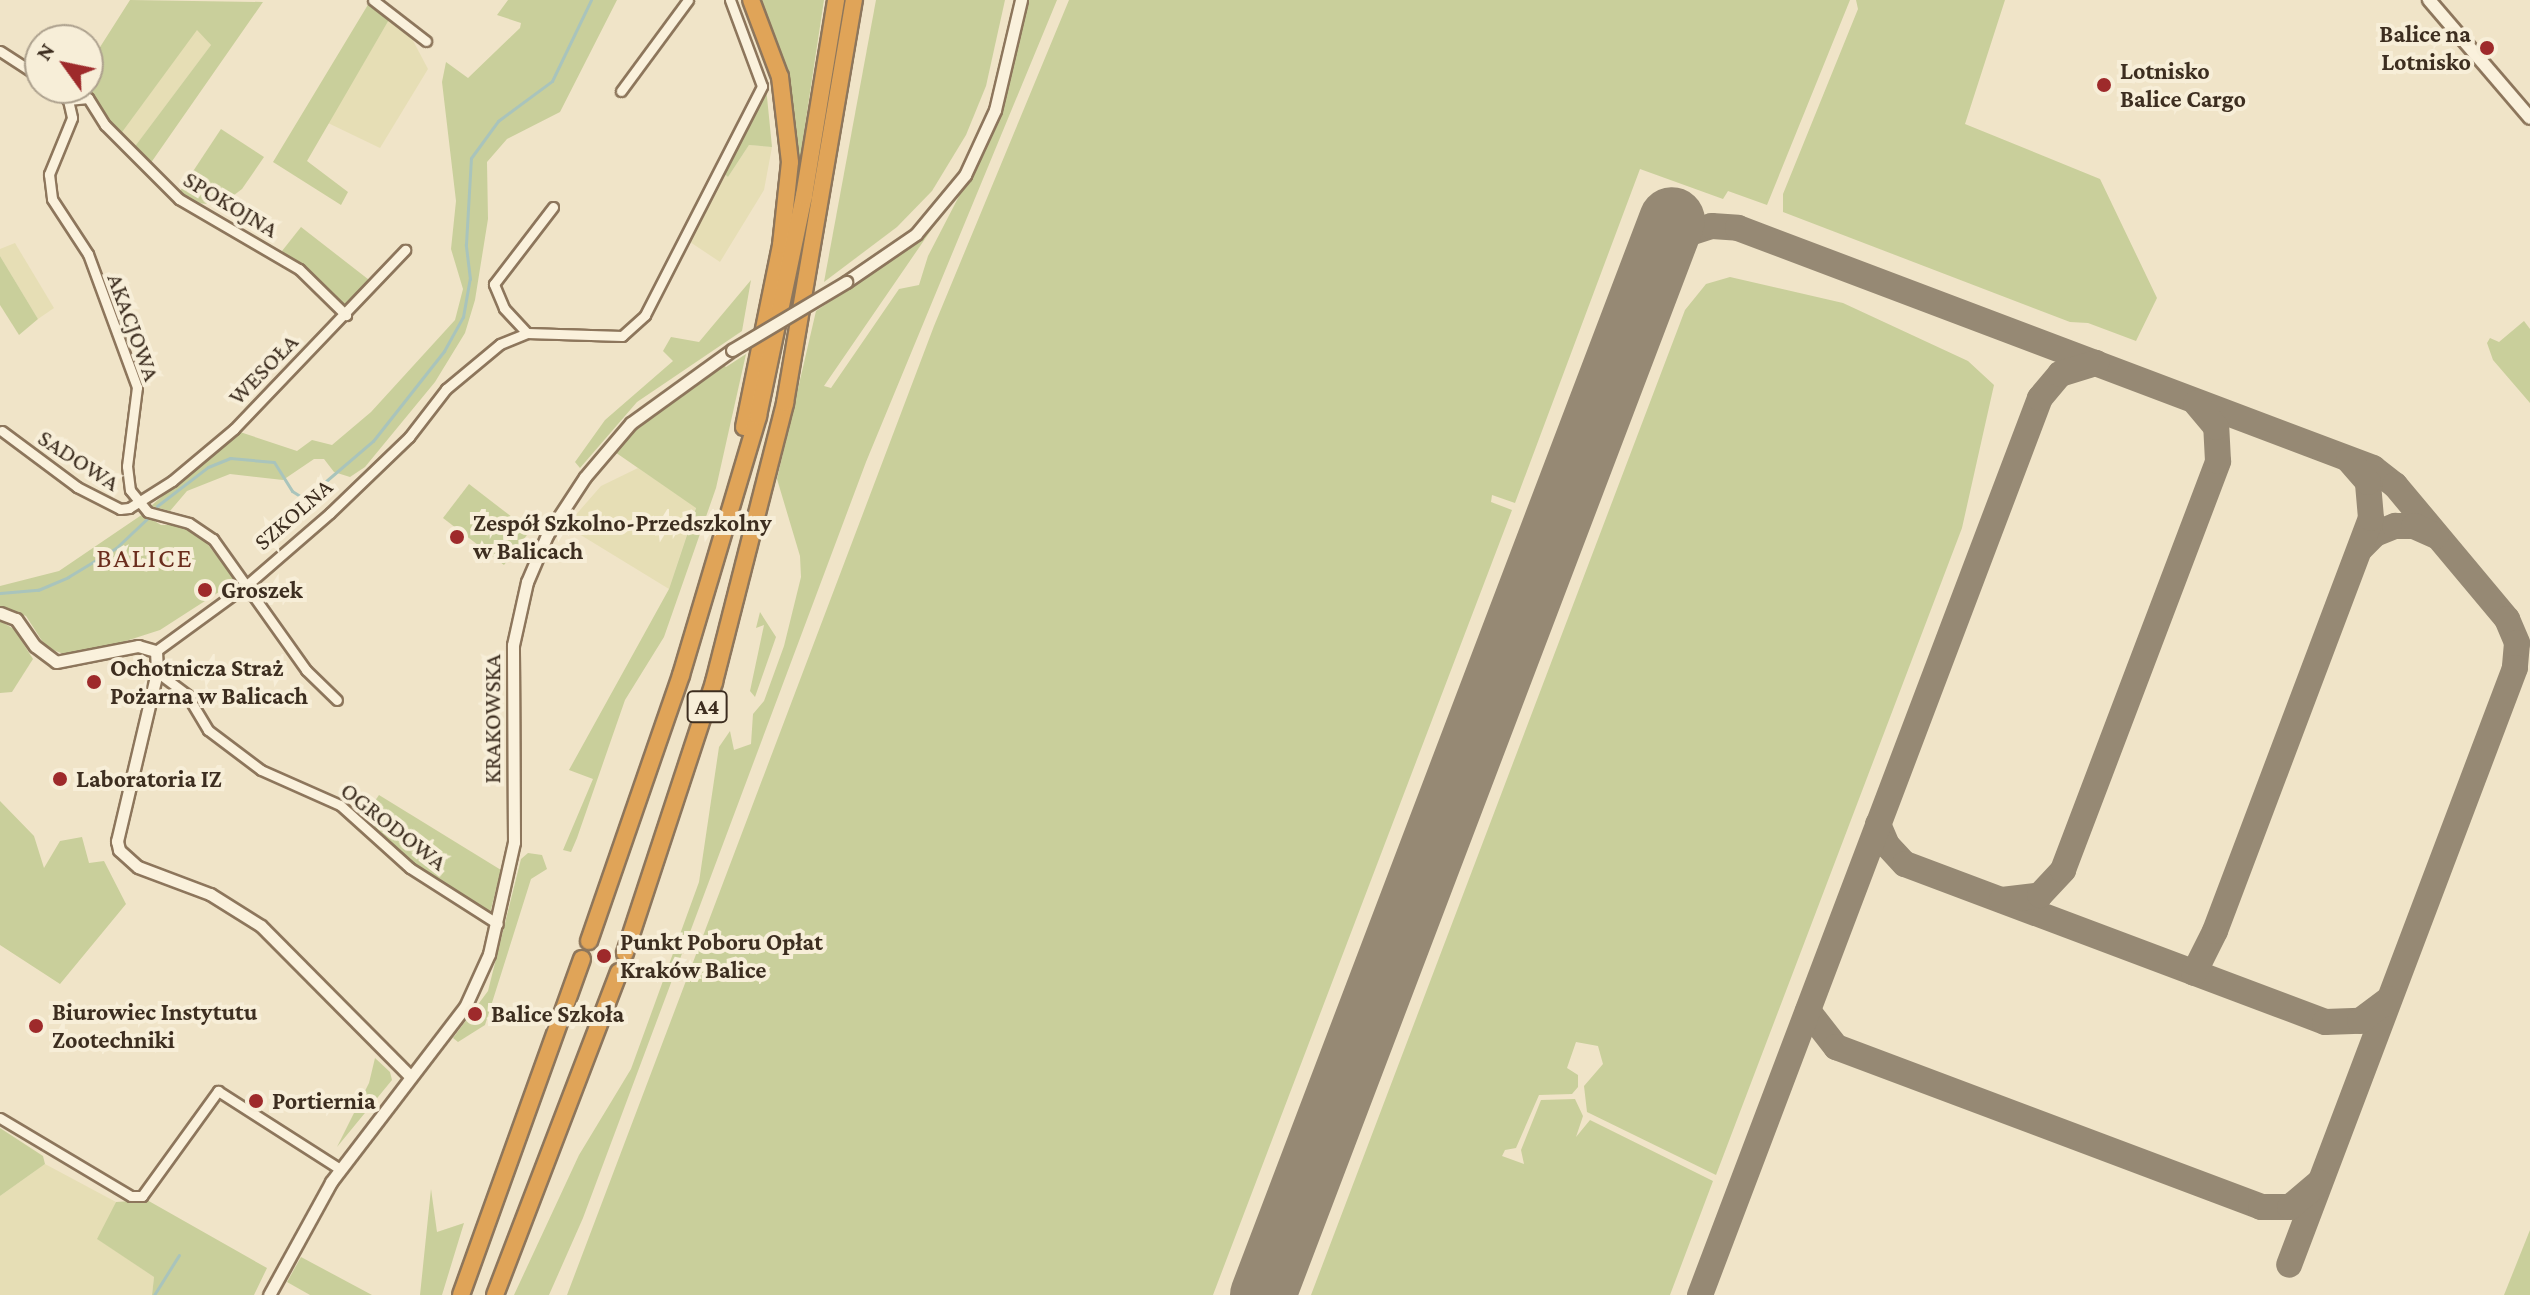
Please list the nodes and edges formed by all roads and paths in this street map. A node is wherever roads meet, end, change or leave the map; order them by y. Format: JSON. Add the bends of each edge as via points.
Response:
{"nodes":[{"id":1,"x":373,"y":0,"type":"edge"},
{"id":2,"x":688,"y":0,"type":"edge"},
{"id":3,"x":730,"y":0,"type":"edge"},
{"id":4,"x":751,"y":0,"type":"edge"},
{"id":5,"x":836,"y":0,"type":"edge"},
{"id":6,"x":854,"y":0,"type":"edge"},
{"id":7,"x":1021,"y":0,"type":"edge"},
{"id":8,"x":2429,"y":0,"type":"edge"},
{"id":9,"x":426,"y":41,"type":"dead end"},
{"id":10,"x":0,"y":51,"type":"edge"},
{"id":11,"x":24,"y":67,"type":"edge"},
{"id":12,"x":621,"y":91,"type":"dead end"},
{"id":13,"x":69,"y":104,"type":"edge"},
{"id":14,"x":92,"y":104,"type":"edge"},
{"id":15,"x":2530,"y":118,"type":"edge"},
{"id":16,"x":553,"y":207,"type":"dead end"},
{"id":17,"x":405,"y":250,"type":"dead end"},
{"id":18,"x":346,"y":315,"type":"junction"},
{"id":19,"x":527,"y":333,"type":"junction"},
{"id":20,"x":2,"y":431,"type":"dead end"},
{"id":21,"x":733,"y":492,"type":"junction"},
{"id":22,"x":138,"y":502,"type":"junction"},
{"id":23,"x":248,"y":584,"type":"junction"},
{"id":24,"x":0,"y":613,"type":"edge"},
{"id":25,"x":156,"y":651,"type":"junction"},
{"id":26,"x":157,"y":672,"type":"junction"},
{"id":27,"x":337,"y":700,"type":"dead end"},
{"id":28,"x":498,"y":924,"type":"junction"},
{"id":29,"x":589,"y":941,"type":"dead end"},
{"id":30,"x":625,"y":953,"type":"dead end"},
{"id":31,"x":582,"y":959,"type":"dead end"},
{"id":32,"x":619,"y":972,"type":"dead end"},
{"id":33,"x":410,"y":1076,"type":"junction"},
{"id":34,"x":0,"y":1118,"type":"edge"},
{"id":35,"x":340,"y":1169,"type":"junction"},
{"id":36,"x":269,"y":1295,"type":"edge"},
{"id":37,"x":461,"y":1295,"type":"edge"},
{"id":38,"x":495,"y":1295,"type":"edge"}],
"edges":[{"from":1,"to":9,"type":"street"},
{"from":2,"to":12,"type":"street"},
{"from":3,"to":19,"type":"street","name":"SZKOLNA","via":[[762,86],[645,315],[622,336]]},
{"from":4,"to":21,"type":"highway","number":"A4","via":[[780,77],[790,162],[781,245]]},
{"from":5,"to":21,"type":"highway","number":"A4","via":[[772,354]]},
{"from":6,"to":30,"type":"highway","number":"A4","via":[[816,243],[775,443],[714,682]]},
{"from":7,"to":28,"type":"street","name":"KRAKOWSKA","bridge":true,"via":[[992,122],[965,175],[916,234],[667,392],[618,436],[567,501],[537,558],[512,658],[514,842]]},
{"from":8,"to":15,"type":"main road"},
{"from":10,"to":11,"type":"street"},
{"from":13,"to":22,"type":"street","name":"AKACJOWA","via":[[72,118],[49,187],[88,254],[137,387],[127,478]]},
{"from":14,"to":18,"type":"street","name":"SPOKOJNA","via":[[105,125],[179,199],[299,269]]},
{"from":16,"to":19,"type":"street","via":[[494,284],[504,308]]},
{"from":17,"to":18,"type":"street","name":"WESOŁA"},
{"from":18,"to":22,"type":"street","name":"WESOŁA","via":[[234,429]]},
{"from":19,"to":23,"type":"street","name":"SZKOLNA","via":[[500,344],[461,374],[387,459]]},
{"from":20,"to":22,"type":"street","name":"SADOWA","via":[[96,498],[120,509]]},
{"from":21,"to":29,"type":"highway","number":"A4","via":[[681,675]]},
{"from":22,"to":23,"type":"street","via":[[148,512],[205,532]]},
{"from":23,"to":25,"type":"street","name":"SZKOLNA"},
{"from":23,"to":27,"type":"street","via":[[306,670]]},
{"from":24,"to":25,"type":"street","via":[[16,619],[35,646],[56,662],[138,646]]},
{"from":25,"to":26,"type":"street"},
{"from":26,"to":28,"type":"street","name":"OGRODOWA","via":[[187,695],[208,730],[261,770],[340,805],[410,868]]},
{"from":26,"to":33,"type":"street","via":[[119,850],[138,867],[210,894],[261,926]]},
{"from":28,"to":33,"type":"street","name":"KRAKOWSKA","via":[[473,993]]},
{"from":31,"to":37,"type":"highway"},
{"from":32,"to":38,"type":"highway"},
{"from":33,"to":35,"type":"street","name":"KRAKOWSKA"},
{"from":34,"to":35,"type":"street","via":[[135,1197],[155,1184],[218,1091]]},
{"from":35,"to":36,"type":"street","name":"KRAKOWSKA"}]}
